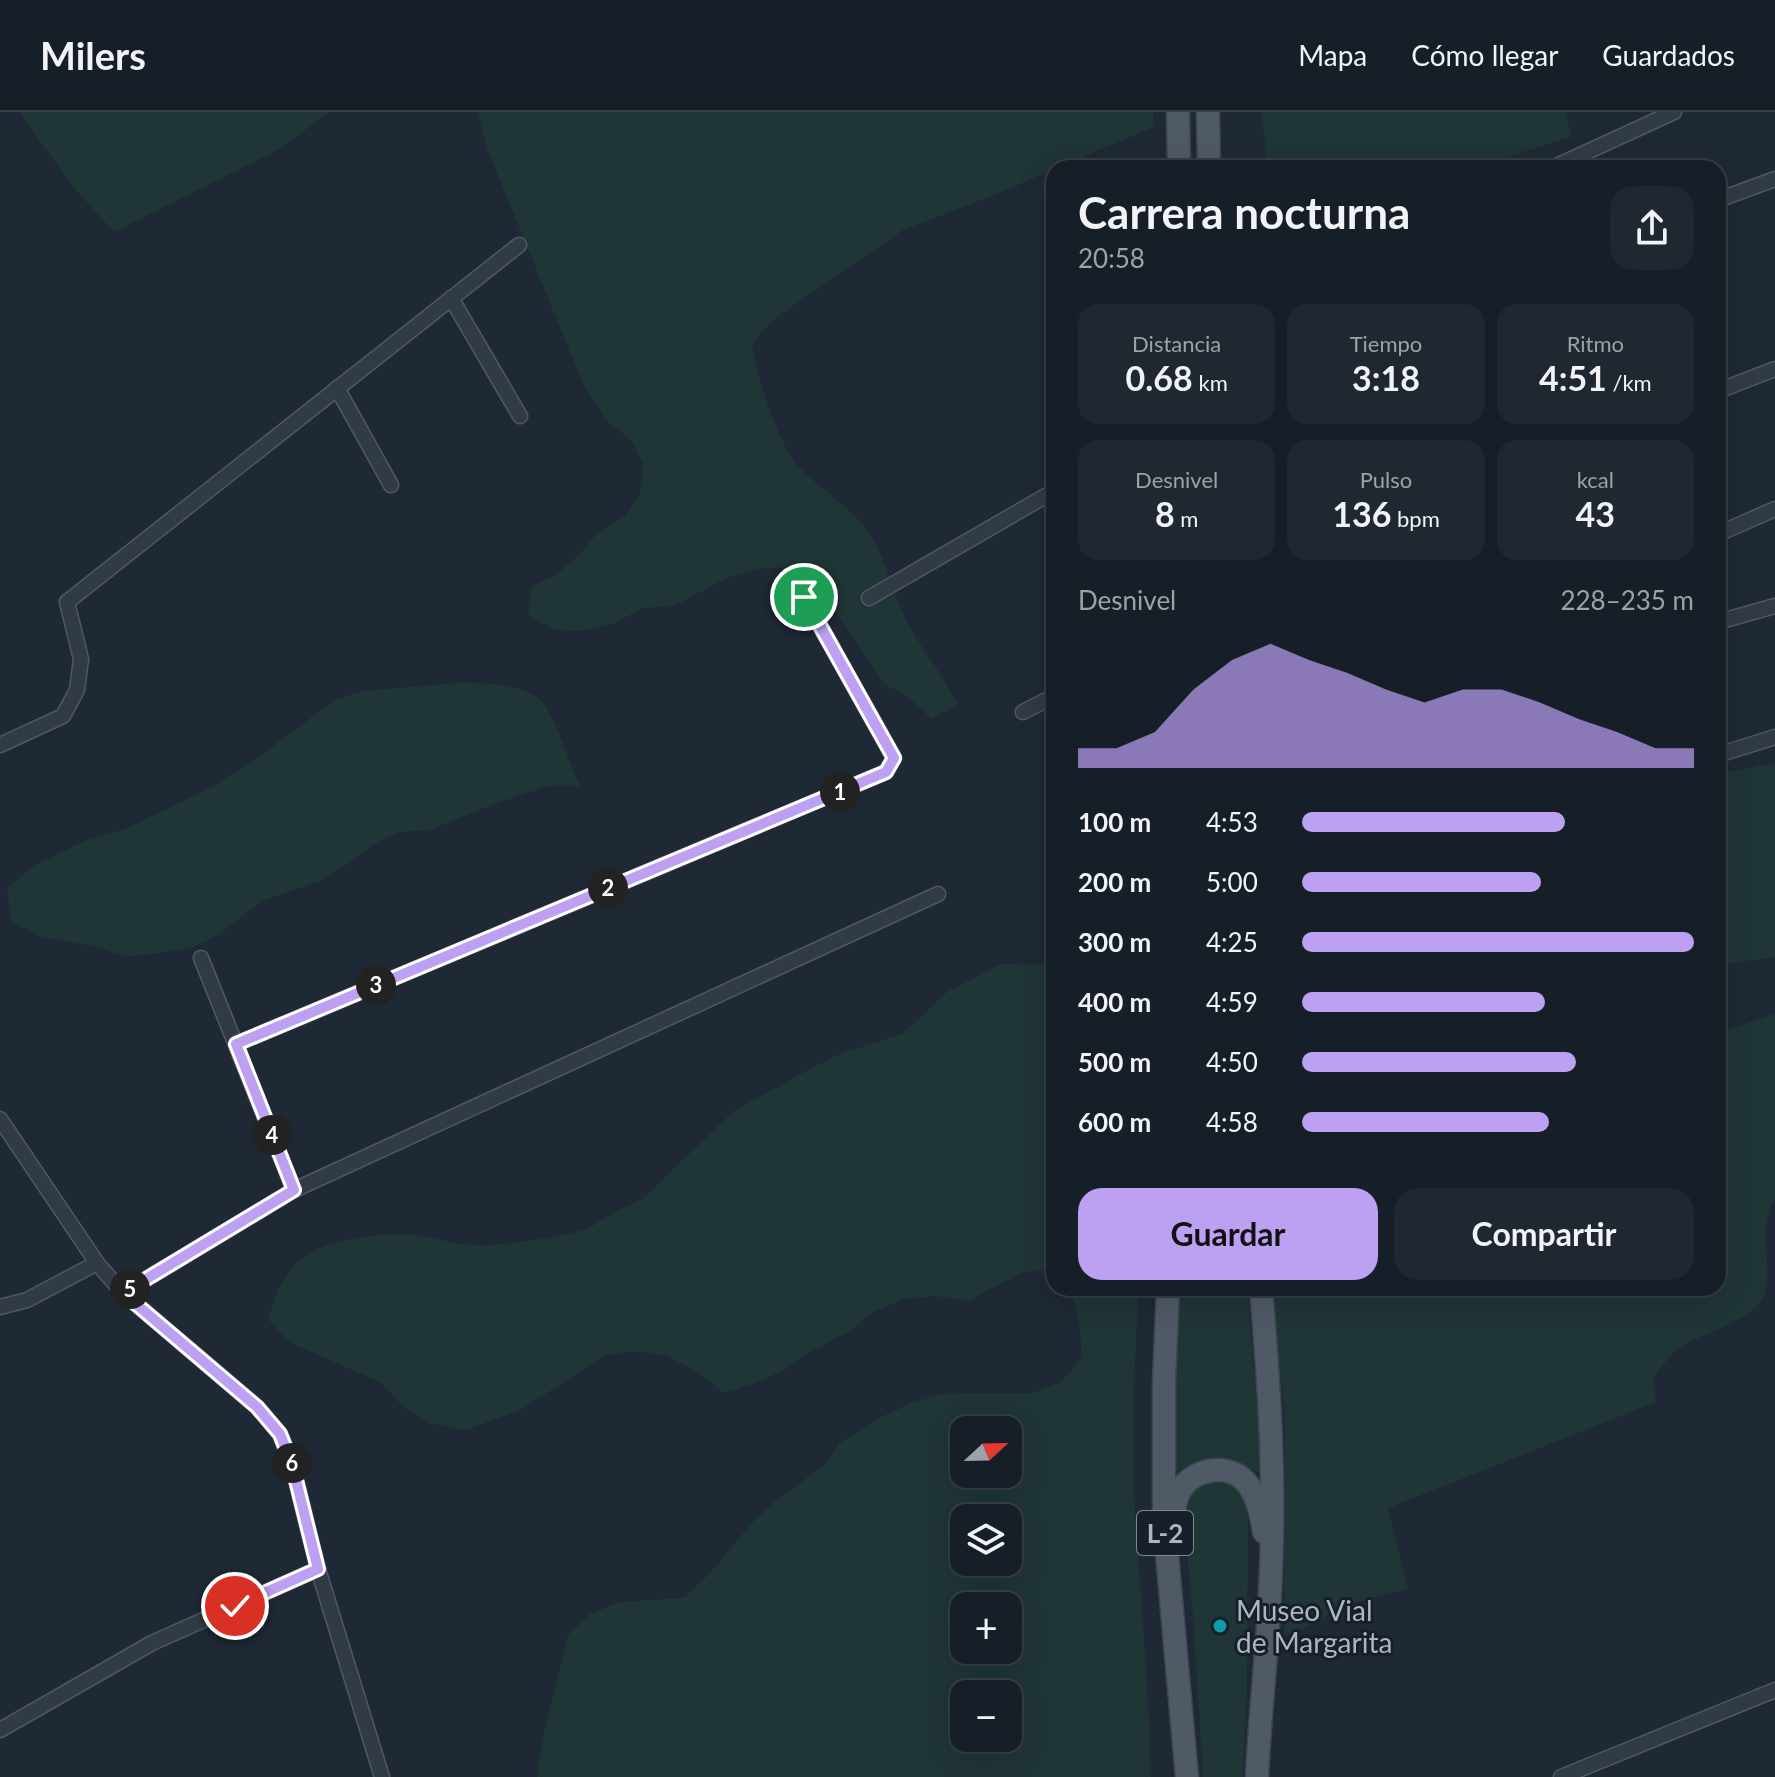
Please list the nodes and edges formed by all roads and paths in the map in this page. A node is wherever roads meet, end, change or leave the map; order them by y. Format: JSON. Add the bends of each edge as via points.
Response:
{"nodes":[{"id":1,"x":1178,"y":112,"type":"edge"},
{"id":2,"x":1208,"y":112,"type":"edge"},
{"id":3,"x":1674,"y":112,"type":"edge"},
{"id":4,"x":1179,"y":160,"type":"edge"},
{"id":5,"x":1209,"y":160,"type":"edge"},
{"id":6,"x":1569,"y":160,"type":"edge"},
{"id":7,"x":1775,"y":179,"type":"edge"},
{"id":8,"x":1726,"y":197,"type":"edge"},
{"id":9,"x":519,"y":245,"type":"dead end"},
{"id":10,"x":451,"y":298,"type":"junction"},
{"id":11,"x":1775,"y":369,"type":"edge"},
{"id":12,"x":337,"y":388,"type":"junction"},
{"id":13,"x":1726,"y":388,"type":"edge"},
{"id":14,"x":520,"y":416,"type":"dead end"},
{"id":15,"x":391,"y":485,"type":"dead end"},
{"id":16,"x":1046,"y":496,"type":"edge"},
{"id":17,"x":1775,"y":509,"type":"edge"},
{"id":18,"x":1726,"y":530,"type":"edge"},
{"id":19,"x":804,"y":597,"type":"dead end"},
{"id":20,"x":869,"y":598,"type":"dead end"},
{"id":21,"x":1775,"y":606,"type":"edge"},
{"id":22,"x":1726,"y":620,"type":"edge"},
{"id":23,"x":1046,"y":700,"type":"edge"},
{"id":24,"x":1023,"y":712,"type":"dead end"},
{"id":25,"x":1775,"y":737,"type":"edge"},
{"id":26,"x":0,"y":745,"type":"edge"},
{"id":27,"x":1726,"y":752,"type":"edge"},
{"id":28,"x":938,"y":894,"type":"dead end"},
{"id":29,"x":201,"y":958,"type":"dead end"},
{"id":30,"x":236,"y":1044,"type":"junction"},
{"id":31,"x":0,"y":1119,"type":"edge"},
{"id":32,"x":294,"y":1190,"type":"junction"},
{"id":33,"x":97,"y":1263,"type":"junction"},
{"id":34,"x":123,"y":1293,"type":"junction"},
{"id":35,"x":1168,"y":1296,"type":"edge"},
{"id":36,"x":1262,"y":1296,"type":"edge"},
{"id":37,"x":0,"y":1307,"type":"edge"},
{"id":38,"x":318,"y":1569,"type":"junction"},
{"id":39,"x":1271,"y":1572,"type":"junction"},
{"id":40,"x":1170,"y":1583,"type":"junction"},
{"id":41,"x":1775,"y":1690,"type":"edge"},
{"id":42,"x":0,"y":1730,"type":"edge"},
{"id":43,"x":1258,"y":1773,"type":"edge"},
{"id":44,"x":382,"y":1777,"type":"edge"},
{"id":45,"x":1187,"y":1777,"type":"edge"},
{"id":46,"x":1561,"y":1777,"type":"edge"}],
"edges":[{"from":1,"to":4,"type":"main road"},
{"from":2,"to":5,"type":"main road"},
{"from":3,"to":6,"type":"street"},
{"from":7,"to":8,"type":"street"},
{"from":9,"to":10,"type":"street"},
{"from":10,"to":12,"type":"street"},
{"from":10,"to":14,"type":"street"},
{"from":11,"to":13,"type":"street"},
{"from":12,"to":15,"type":"street"},
{"from":12,"to":26,"type":"street","via":[[67,602],[81,659],[77,690],[63,716]]},
{"from":16,"to":20,"type":"street"},
{"from":17,"to":18,"type":"street"},
{"from":19,"to":30,"type":"street","via":[[894,758],[886,772]]},
{"from":21,"to":22,"type":"street"},
{"from":23,"to":24,"type":"street"},
{"from":25,"to":27,"type":"street"},
{"from":28,"to":32,"type":"street"},
{"from":29,"to":30,"type":"street"},
{"from":30,"to":32,"type":"street"},
{"from":31,"to":33,"type":"street"},
{"from":32,"to":34,"type":"street"},
{"from":33,"to":34,"type":"street"},
{"from":33,"to":37,"type":"street","via":[[27,1300]]},
{"from":34,"to":38,"type":"street","via":[[257,1407],[280,1434]]},
{"from":35,"to":40,"type":"main road","number":"L-2","via":[[1163,1459]]},
{"from":36,"to":39,"type":"main road","via":[[1273,1446]]},
{"from":38,"to":42,"type":"street","via":[[152,1643]]},
{"from":38,"to":44,"type":"street"},
{"from":39,"to":40,"type":"main road","via":[[1253,1493],[1243,1479],[1213,1470],[1188,1480],[1179,1492]]},
{"from":39,"to":43,"type":"main road"},
{"from":40,"to":45,"type":"main road","number":"L-2"},
{"from":41,"to":46,"type":"street"}]}
